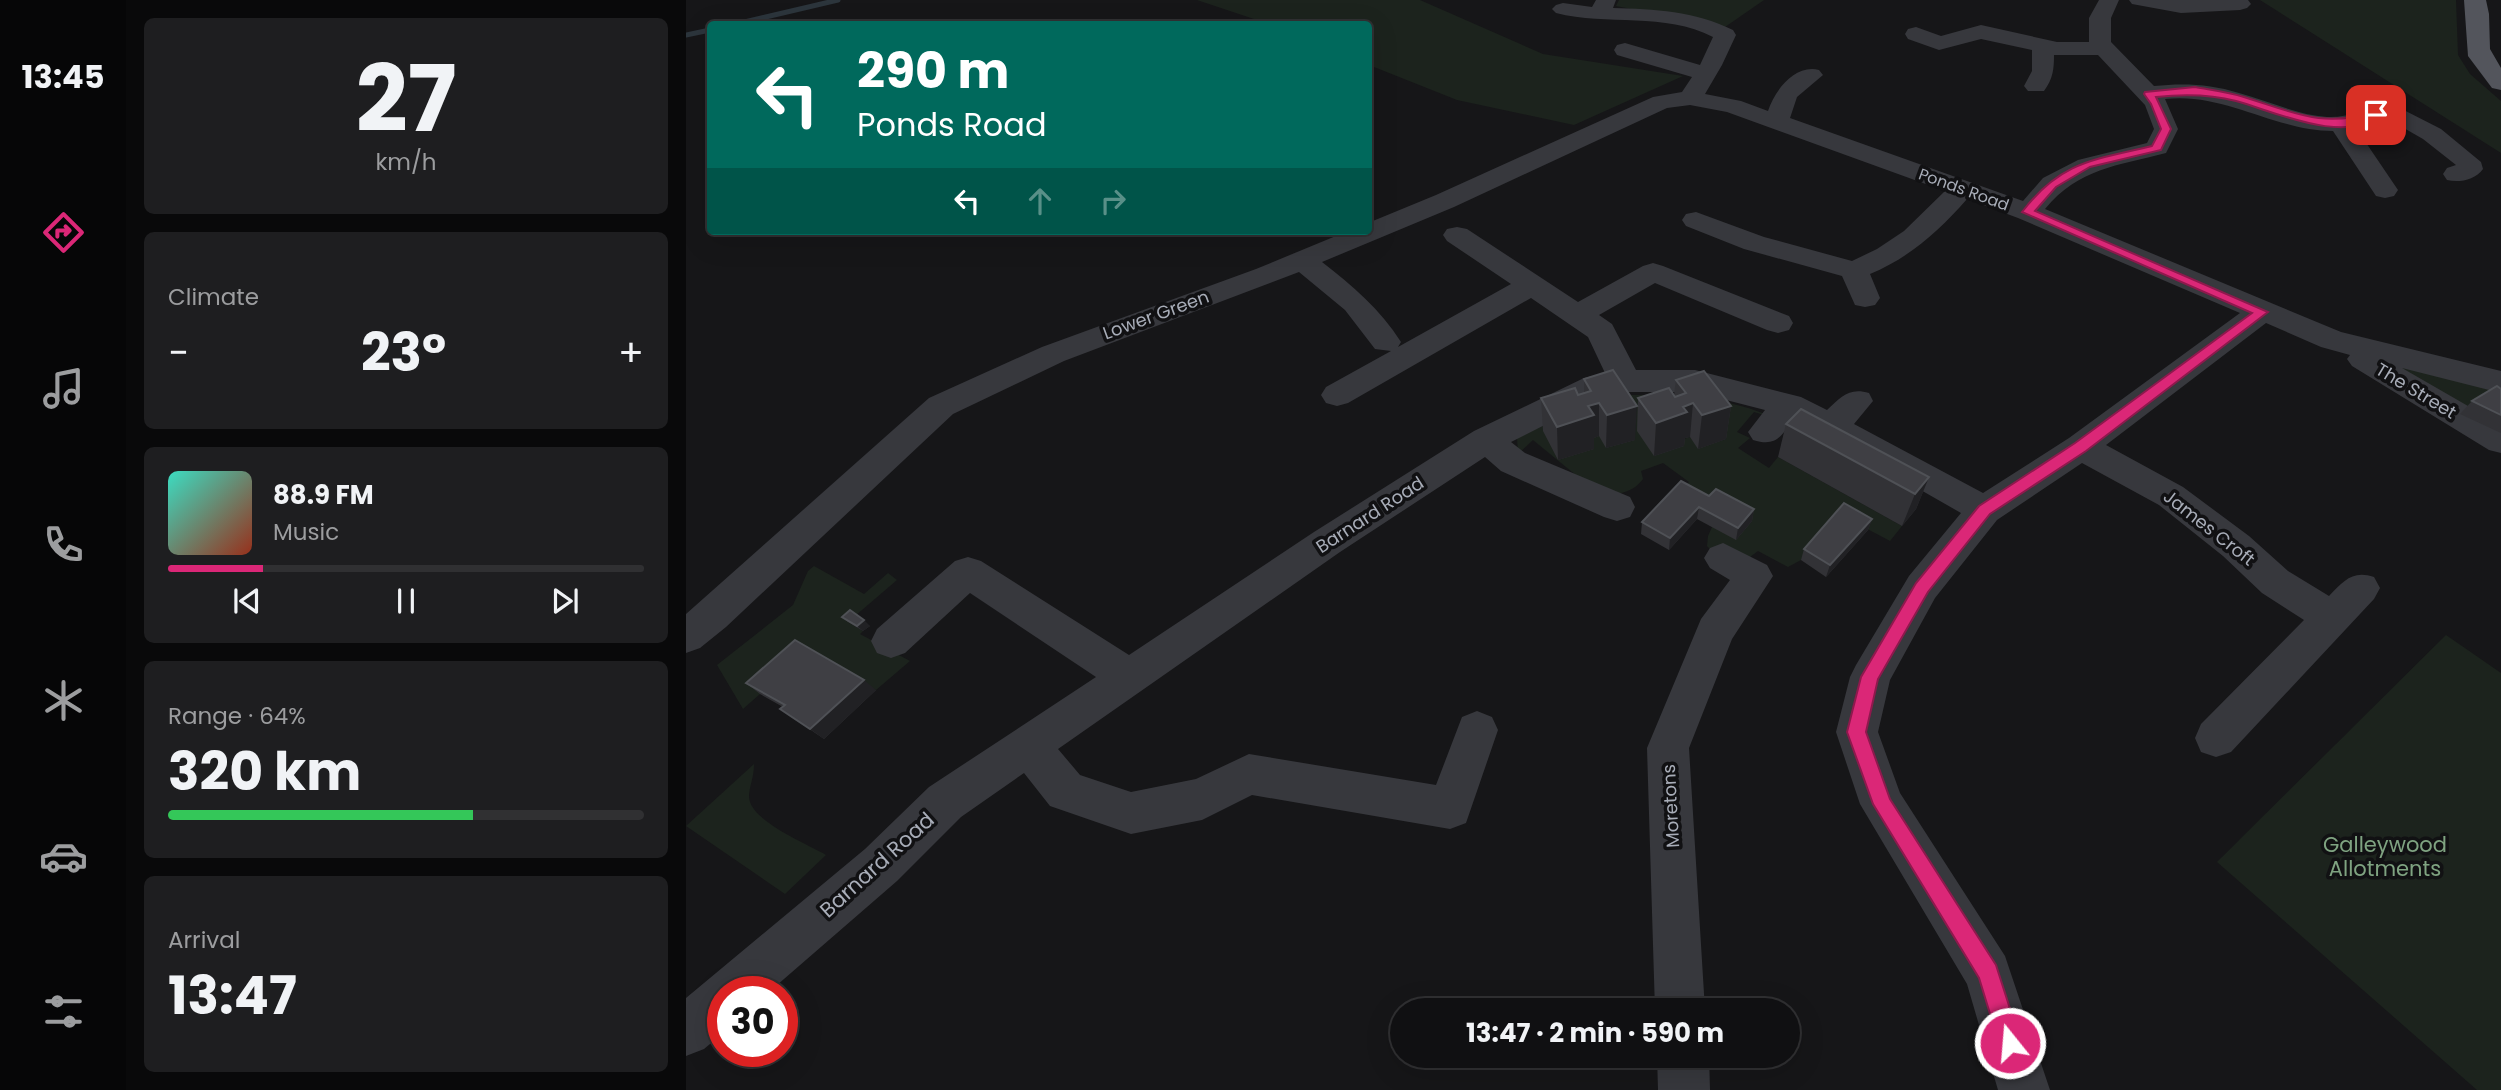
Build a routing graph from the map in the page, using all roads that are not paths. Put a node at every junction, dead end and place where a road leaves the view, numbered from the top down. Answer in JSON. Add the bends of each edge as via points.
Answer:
{"nodes":[{"id":1,"x":2109,"y":0,"type":"edge"},
{"id":2,"x":2139,"y":0,"type":"edge"},
{"id":3,"x":2475,"y":0,"type":"edge"},
{"id":4,"x":2240,"y":4,"type":"dead end"},
{"id":5,"x":1602,"y":7,"type":"edge"},
{"id":6,"x":1563,"y":9,"type":"dead end"},
{"id":7,"x":1916,"y":34,"type":"dead end"},
{"id":8,"x":2043,"y":46,"type":"junction"},
{"id":9,"x":2105,"y":48,"type":"junction"},
{"id":10,"x":1625,"y":50,"type":"dead end"},
{"id":11,"x":1811,"y":75,"type":"dead end"},
{"id":12,"x":2501,"y":83,"type":"edge"},
{"id":13,"x":1698,"y":86,"type":"junction"},
{"id":14,"x":2036,"y":86,"type":"dead end"},
{"id":15,"x":2149,"y":94,"type":"junction"},
{"id":16,"x":1777,"y":121,"type":"junction"},
{"id":17,"x":2340,"y":122,"type":"junction"},
{"id":18,"x":2456,"y":174,"type":"dead end"},
{"id":19,"x":1964,"y":188,"type":"junction"},
{"id":20,"x":2385,"y":190,"type":"dead end"},
{"id":21,"x":2028,"y":212,"type":"junction"},
{"id":22,"x":1690,"y":216,"type":"dead end"},
{"id":23,"x":1372,"y":231,"type":"edge"},
{"id":24,"x":1363,"y":235,"type":"edge"},
{"id":25,"x":1457,"y":235,"type":"dead end"},
{"id":26,"x":1302,"y":260,"type":"junction"},
{"id":27,"x":1854,"y":270,"type":"junction"},
{"id":28,"x":1532,"y":285,"type":"junction"},
{"id":29,"x":1866,"y":298,"type":"dead end"},
{"id":30,"x":2261,"y":312,"type":"junction"},
{"id":31,"x":1577,"y":315,"type":"junction"},
{"id":32,"x":1778,"y":323,"type":"dead end"},
{"id":33,"x":2332,"y":340,"type":"junction"},
{"id":34,"x":1386,"y":342,"type":"dead end"},
{"id":35,"x":1625,"y":381,"type":"junction"},
{"id":36,"x":2501,"y":382,"type":"edge"},
{"id":37,"x":1337,"y":395,"type":"dead end"},
{"id":38,"x":1857,"y":401,"type":"dead end"},
{"id":39,"x":1789,"y":405,"type":"junction"},
{"id":40,"x":1831,"y":426,"type":"junction"},
{"id":41,"x":1765,"y":432,"type":"dead end"},
{"id":42,"x":1486,"y":440,"type":"junction"},
{"id":43,"x":2501,"y":441,"type":"edge"},
{"id":44,"x":2081,"y":447,"type":"junction"},
{"id":45,"x":1618,"y":507,"type":"dead end"},
{"id":46,"x":1984,"y":510,"type":"junction"},
{"id":47,"x":1723,"y":558,"type":"dead end"},
{"id":48,"x":2361,"y":588,"type":"dead end"},
{"id":49,"x":2332,"y":618,"type":"junction"},
{"id":50,"x":686,"y":636,"type":"edge"},
{"id":51,"x":891,"y":641,"type":"dead end"},
{"id":52,"x":1130,"y":677,"type":"junction"},
{"id":53,"x":1476,"y":730,"type":"dead end"},
{"id":54,"x":2216,"y":738,"type":"dead end"},
{"id":55,"x":1028,"y":746,"type":"junction"},
{"id":56,"x":751,"y":976,"type":"edge"},
{"id":57,"x":1679,"y":998,"type":"edge"},
{"id":58,"x":707,"y":1013,"type":"edge"},
{"id":59,"x":686,"y":1031,"type":"edge"},
{"id":60,"x":2024,"y":1090,"type":"edge"}],
"edges":[{"from":1,"to":9,"type":"street","via":[[2100,18],[2100,44]]},
{"from":2,"to":4,"type":"street","via":[[2182,6]]},
{"from":3,"to":12,"type":"main road","via":[[2480,56]]},
{"from":5,"to":6,"type":"street"},
{"from":5,"to":13,"type":"street","via":[[1713,27],[1726,35]]},
{"from":7,"to":8,"type":"street","via":[[1939,43],[1982,32]]},
{"from":8,"to":9,"type":"street"},
{"from":8,"to":14,"type":"street","via":[[2043,71]]},
{"from":9,"to":15,"type":"street"},
{"from":10,"to":13,"type":"street","name":"Ponds Road"},
{"from":11,"to":16,"type":"street","via":[[1786,94]]},
{"from":13,"to":16,"type":"street","name":"Ponds Road","via":[[1733,106]]},
{"from":13,"to":23,"type":"street","name":"Lower Green"},
{"from":15,"to":17,"type":"street","via":[[2195,90],[2291,117]]},
{"from":15,"to":21,"type":"street","via":[[2166,129],[2157,148],[2087,165],[2052,184]]},
{"from":16,"to":19,"type":"street","name":"Ponds Road"},
{"from":17,"to":18,"type":"street","via":[[2390,110],[2432,134],[2471,166]]},
{"from":17,"to":20,"type":"street"},
{"from":19,"to":21,"type":"street","name":"Ponds Road"},
{"from":19,"to":27,"type":"street","via":[[1925,230],[1880,261]]},
{"from":21,"to":30,"type":"street","name":"Ponds Road"},
{"from":22,"to":27,"type":"street","via":[[1789,255]]},
{"from":24,"to":26,"type":"street","name":"Lower Green"},
{"from":25,"to":28,"type":"street"},
{"from":26,"to":34,"type":"street","via":[[1356,303]]},
{"from":26,"to":50,"type":"street","name":"Lower Green","via":[[1053,354],[941,406]]},
{"from":27,"to":29,"type":"street"},
{"from":28,"to":31,"type":"street"},
{"from":28,"to":37,"type":"street"},
{"from":30,"to":33,"type":"street","name":"Ponds Road"},
{"from":30,"to":44,"type":"street"},
{"from":31,"to":32,"type":"street","via":[[1653,272]]},
{"from":31,"to":35,"type":"street","via":[[1601,331]]},
{"from":33,"to":36,"type":"street","name":"Ponds Road"},
{"from":33,"to":43,"type":"street","name":"The Street"},
{"from":35,"to":39,"type":"street","name":"Barnard Road","via":[[1695,381]]},
{"from":35,"to":42,"type":"street","name":"Barnard Road","via":[[1595,386]]},
{"from":38,"to":40,"type":"street"},
{"from":39,"to":40,"type":"street","name":"Barnard Road"},
{"from":39,"to":41,"type":"street"},
{"from":40,"to":46,"type":"street","name":"Barnard Road"},
{"from":42,"to":45,"type":"street","via":[[1513,462]]},
{"from":42,"to":52,"type":"street","name":"Barnard Road"},
{"from":44,"to":46,"type":"street"},
{"from":44,"to":49,"type":"street","name":"James Croft","via":[[2171,496],[2275,582]]},
{"from":46,"to":60,"type":"street","via":[[1922,587],[1870,677],[1857,732],[1882,804],[1988,973]]},
{"from":47,"to":57,"type":"street","name":"Moretons","via":[[1754,576],[1715,631],[1668,748]]},
{"from":48,"to":49,"type":"street"},
{"from":49,"to":54,"type":"street"},
{"from":51,"to":52,"type":"street","via":[[968,572]]},
{"from":52,"to":55,"type":"street","name":"Barnard Road"},
{"from":53,"to":55,"type":"street","via":[[1450,808],[1249,774],[1202,799],[1131,813],[1066,791]]},
{"from":55,"to":56,"type":"street","name":"Barnard Road","via":[[945,802],[881,865]]},
{"from":58,"to":59,"type":"street"}]}
